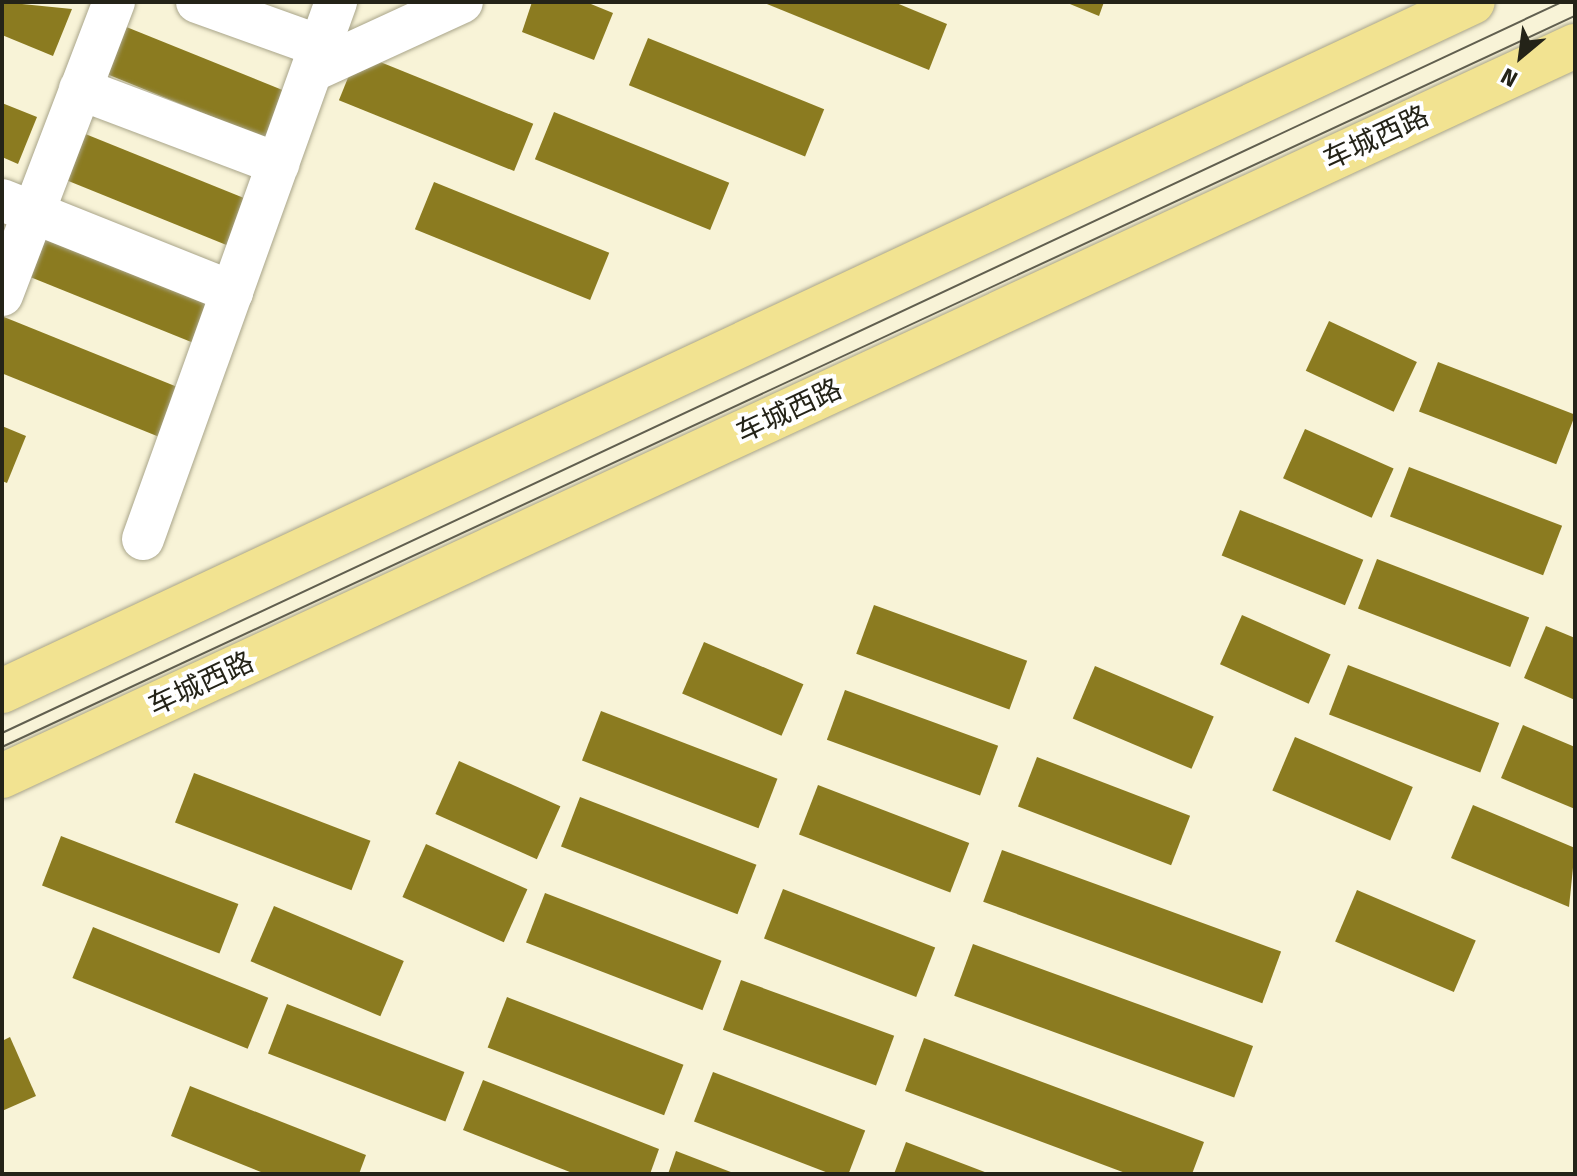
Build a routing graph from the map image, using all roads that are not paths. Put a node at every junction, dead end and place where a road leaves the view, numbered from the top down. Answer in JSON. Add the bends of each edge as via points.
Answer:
{"nodes":[{"id":1,"x":114,"y":2,"type":"edge"},
{"id":2,"x":197,"y":2,"type":"edge"},
{"id":3,"x":336,"y":2,"type":"edge"},
{"id":4,"x":462,"y":2,"type":"edge"},
{"id":5,"x":1473,"y":2,"type":"edge"},
{"id":6,"x":1575,"y":46,"type":"edge"},
{"id":7,"x":316,"y":59,"type":"junction"},
{"id":8,"x":80,"y":89,"type":"junction"},
{"id":9,"x":278,"y":164,"type":"junction"},
{"id":10,"x":18,"y":207,"type":"edge"},
{"id":11,"x":232,"y":292,"type":"junction"},
{"id":12,"x":2,"y":295,"type":"edge"},
{"id":13,"x":143,"y":539,"type":"dead end"},
{"id":14,"x":2,"y":691,"type":"edge"},
{"id":15,"x":2,"y":776,"type":"edge"}],
"edges":[{"from":1,"to":8,"type":"street"},
{"from":2,"to":7,"type":"street"},
{"from":3,"to":7,"type":"street"},
{"from":4,"to":7,"type":"street"},
{"from":5,"to":14,"type":"main road"},
{"from":6,"to":15,"type":"main road","name":"车城西路"},
{"from":7,"to":9,"type":"street"},
{"from":8,"to":9,"type":"street"},
{"from":8,"to":10,"type":"street"},
{"from":9,"to":11,"type":"street"},
{"from":10,"to":11,"type":"street"},
{"from":10,"to":12,"type":"street"},
{"from":11,"to":13,"type":"street"}]}
